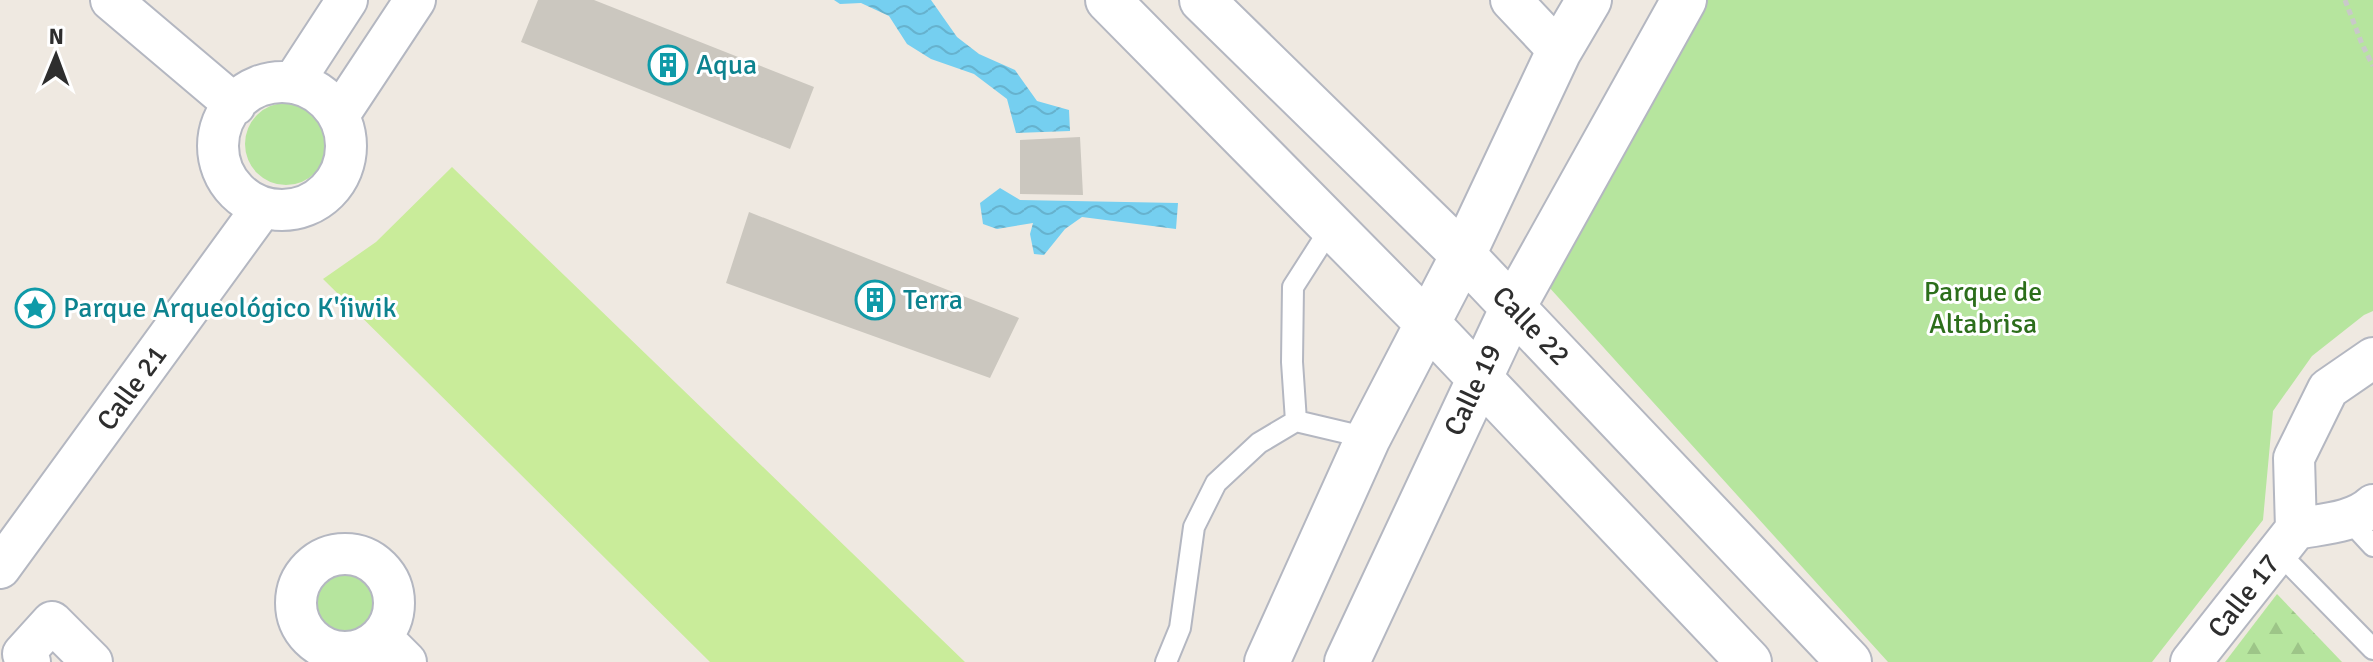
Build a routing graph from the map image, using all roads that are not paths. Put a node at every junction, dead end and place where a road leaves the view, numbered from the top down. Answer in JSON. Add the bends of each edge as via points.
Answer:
{"nodes":[{"id":1,"x":111,"y":0,"type":"edge"},
{"id":2,"x":347,"y":0,"type":"edge"},
{"id":3,"x":415,"y":0,"type":"edge"},
{"id":4,"x":1108,"y":0,"type":"edge"},
{"id":5,"x":1202,"y":0,"type":"edge"},
{"id":6,"x":1511,"y":0,"type":"edge"},
{"id":7,"x":1589,"y":0,"type":"edge"},
{"id":8,"x":1684,"y":0,"type":"edge"},
{"id":9,"x":1559,"y":51,"type":"junction"},
{"id":10,"x":293,"y":83,"type":"junction"},
{"id":11,"x":235,"y":105,"type":"junction"},
{"id":12,"x":339,"y":115,"type":"junction"},
{"id":13,"x":262,"y":208,"type":"junction"},
{"id":14,"x":1332,"y":226,"type":"junction"},
{"id":15,"x":1463,"y":255,"type":"junction"},
{"id":16,"x":1513,"y":307,"type":"junction"},
{"id":17,"x":1428,"y":324,"type":"junction"},
{"id":18,"x":2373,"y":358,"type":"edge"},
{"id":19,"x":1479,"y":377,"type":"junction"},
{"id":20,"x":1296,"y":421,"type":"junction"},
{"id":21,"x":1368,"y":438,"type":"junction"},
{"id":22,"x":2365,"y":523,"type":"edge"},
{"id":23,"x":2287,"y":541,"type":"junction"},
{"id":24,"x":0,"y":568,"type":"edge"},
{"id":25,"x":2373,"y":649,"type":"edge"},
{"id":26,"x":30,"y":662,"type":"edge"},
{"id":27,"x":92,"y":662,"type":"edge"},
{"id":28,"x":1166,"y":662,"type":"edge"},
{"id":29,"x":1267,"y":662,"type":"edge"},
{"id":30,"x":1347,"y":662,"type":"edge"},
{"id":31,"x":1749,"y":662,"type":"edge"},
{"id":32,"x":1849,"y":662,"type":"edge"},
{"id":33,"x":2191,"y":662,"type":"edge"}],
"edges":[{"from":1,"to":11,"type":"street"},
{"from":2,"to":10,"type":"street"},
{"from":3,"to":12,"type":"street"},
{"from":4,"to":14,"type":"street"},
{"from":5,"to":15,"type":"street","name":"Calle 22"},
{"from":6,"to":9,"type":"street"},
{"from":7,"to":9,"type":"street"},
{"from":8,"to":16,"type":"street","name":"Calle 19"},
{"from":9,"to":15,"type":"street"},
{"from":10,"to":11,"type":"street","via":[[270,83],[249,91]]},
{"from":10,"to":12,"type":"street","via":[[325,97]]},
{"from":11,"to":13,"type":"street","via":[[218,134],[218,157],[242,197]]},
{"from":12,"to":13,"type":"street","via":[[347,136],[338,179],[306,206]]},
{"from":13,"to":24,"type":"street","name":"Calle 21"},
{"from":14,"to":17,"type":"street"},
{"from":14,"to":20,"type":"lane","via":[[1293,287]]},
{"from":15,"to":16,"type":"street","name":"Calle 22"},
{"from":15,"to":17,"type":"street"},
{"from":16,"to":19,"type":"street","name":"Calle 19"},
{"from":16,"to":32,"type":"street","name":"Calle 22"},
{"from":17,"to":19,"type":"street"},
{"from":17,"to":21,"type":"street"},
{"from":18,"to":23,"type":"street","name":"Calle 17","via":[[2328,389],[2294,458]]},
{"from":19,"to":30,"type":"street","name":"Calle 19"},
{"from":19,"to":31,"type":"street"},
{"from":20,"to":21,"type":"lane"},
{"from":20,"to":28,"type":"lane","via":[[1259,443],[1216,483],[1194,527],[1180,628]]},
{"from":21,"to":29,"type":"street"},
{"from":22,"to":23,"type":"street","name":"Calle 17"},
{"from":23,"to":25,"type":"lane"},
{"from":23,"to":33,"type":"street","name":"Calle 17"},
{"from":26,"to":27,"type":"street","via":[[23,654],[52,622]]}]}
